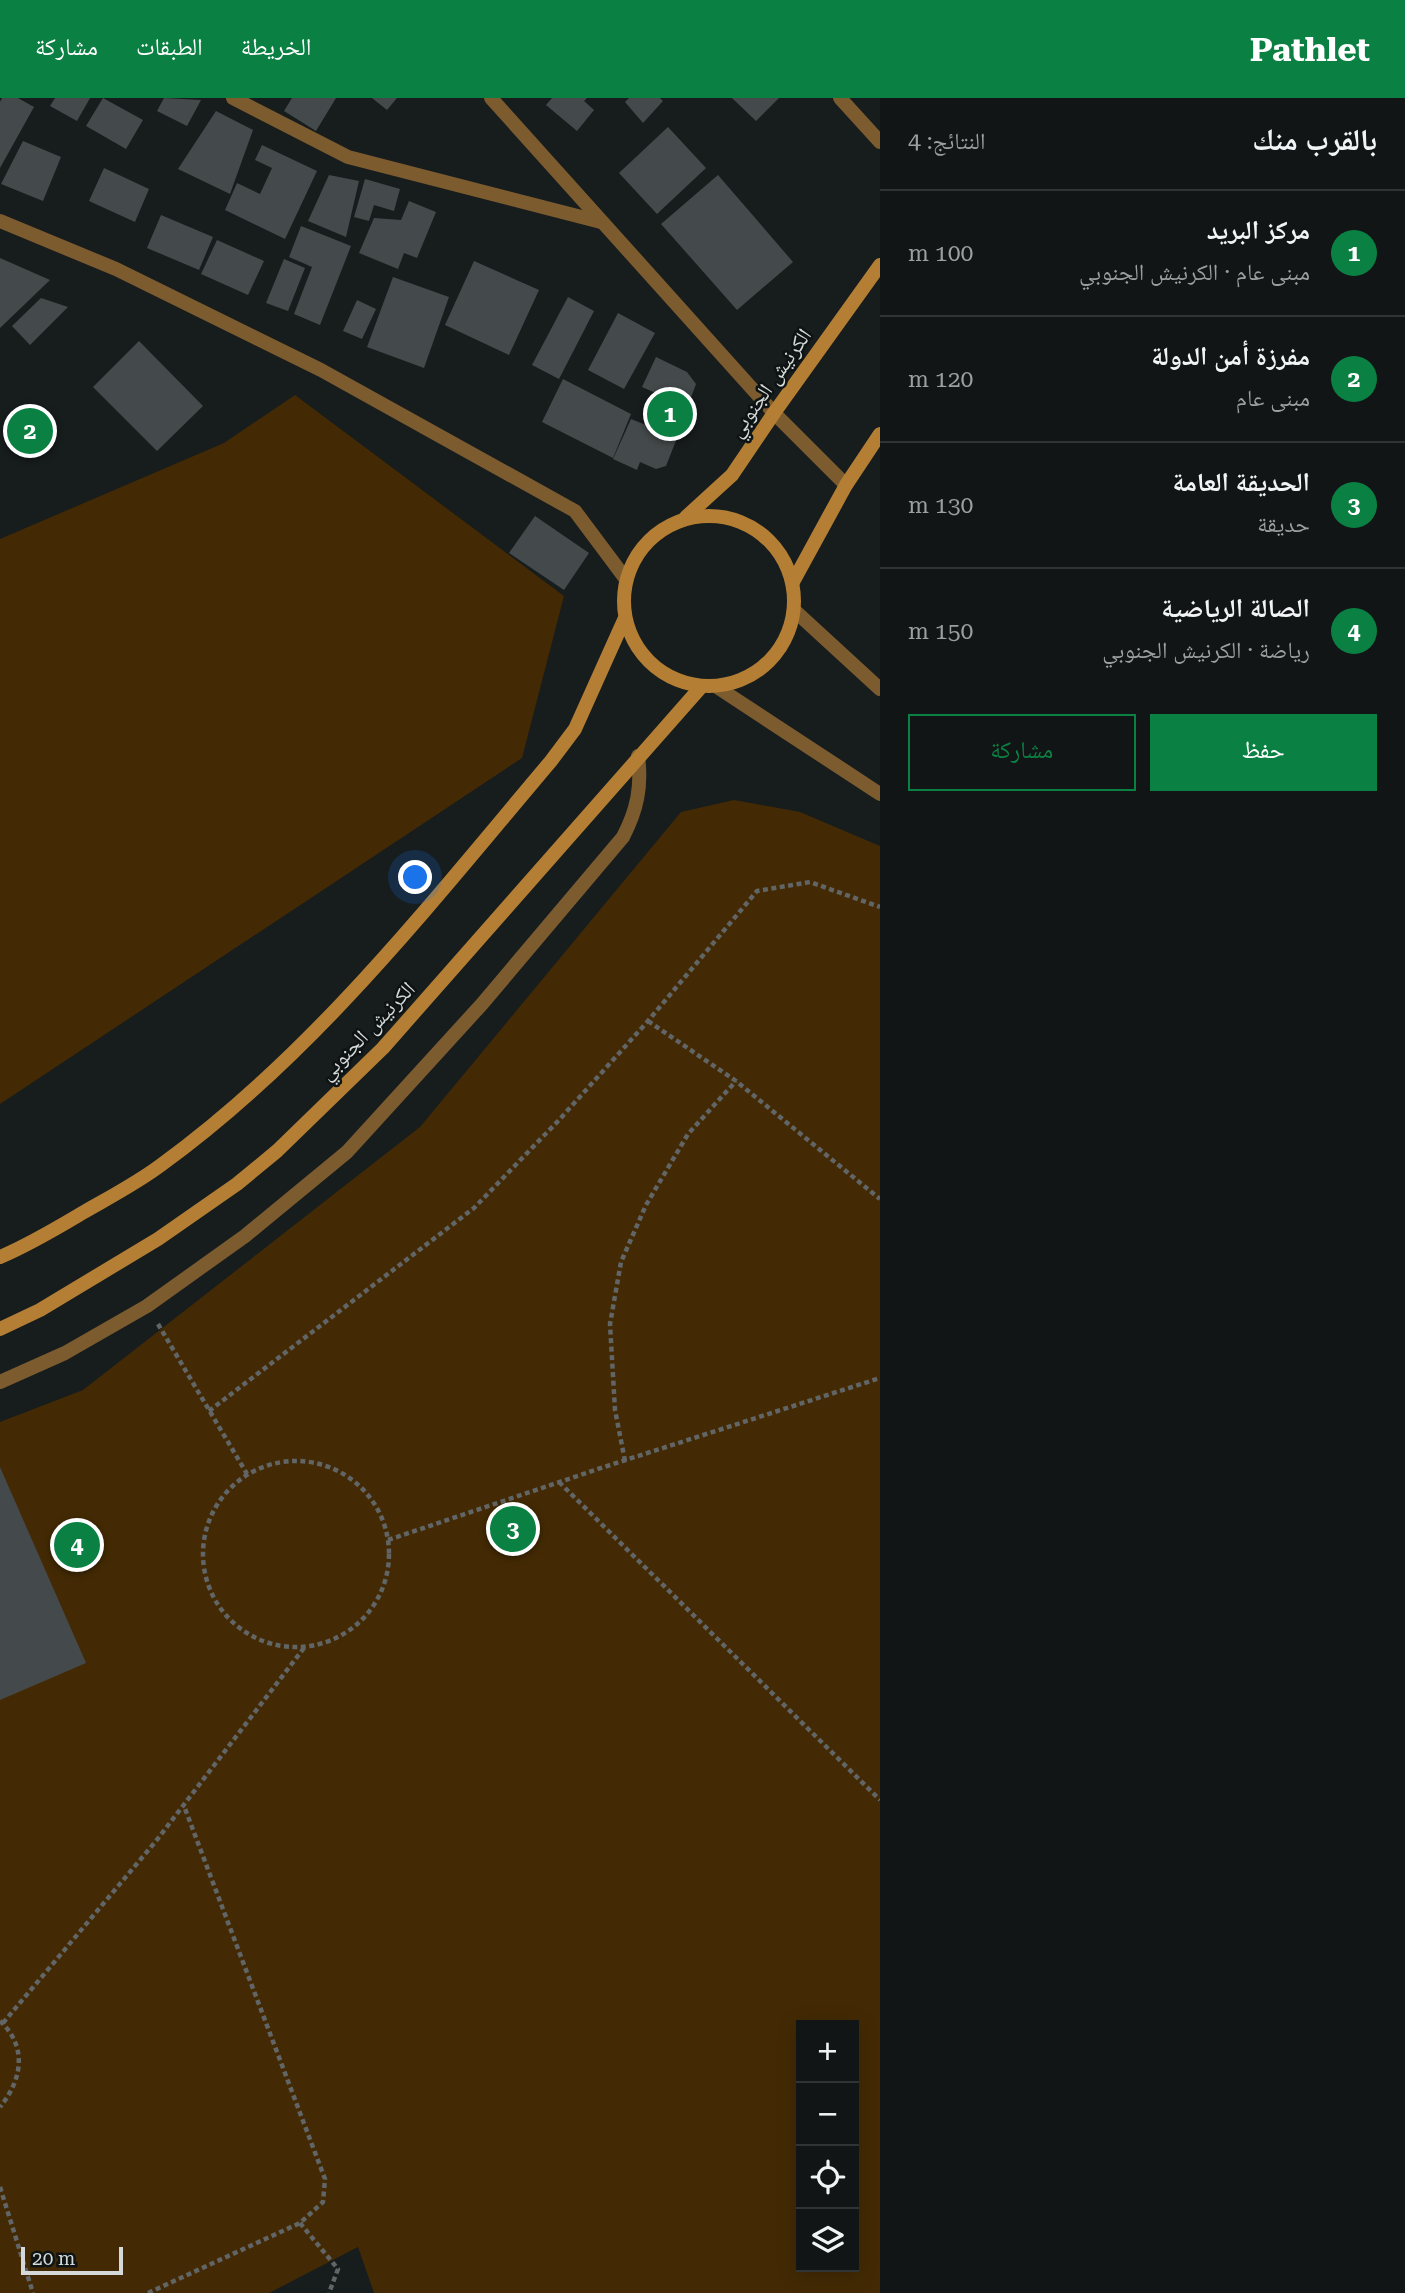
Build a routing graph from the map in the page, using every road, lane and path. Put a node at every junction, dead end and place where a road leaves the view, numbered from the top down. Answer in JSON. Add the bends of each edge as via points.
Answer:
{"nodes":[{"id":1,"x":233,"y":98,"type":"edge"},
{"id":2,"x":491,"y":98,"type":"edge"},
{"id":3,"x":840,"y":98,"type":"edge"},
{"id":4,"x":880,"y":142,"type":"edge"},
{"id":5,"x":0,"y":221,"type":"edge"},
{"id":6,"x":603,"y":222,"type":"junction"},
{"id":7,"x":880,"y":265,"type":"edge"},
{"id":8,"x":774,"y":413,"type":"junction"},
{"id":9,"x":880,"y":434,"type":"edge"},
{"id":10,"x":846,"y":485,"type":"junction"},
{"id":11,"x":686,"y":517,"type":"junction"},
{"id":12,"x":625,"y":578,"type":"junction"},
{"id":13,"x":793,"y":582,"type":"junction"},
{"id":14,"x":795,"y":611,"type":"junction"},
{"id":15,"x":624,"y":620,"type":"junction"},
{"id":16,"x":701,"y":687,"type":"junction"},
{"id":17,"x":717,"y":687,"type":"junction"},
{"id":18,"x":880,"y":689,"type":"edge"},
{"id":19,"x":638,"y":756,"type":"junction"},
{"id":20,"x":880,"y":794,"type":"edge"},
{"id":21,"x":880,"y":907,"type":"edge"},
{"id":22,"x":648,"y":1021,"type":"junction"},
{"id":23,"x":736,"y":1082,"type":"junction"},
{"id":24,"x":880,"y":1199,"type":"edge"},
{"id":25,"x":0,"y":1257,"type":"edge"},
{"id":26,"x":147,"y":1306,"type":"junction"},
{"id":27,"x":0,"y":1329,"type":"edge"},
{"id":28,"x":880,"y":1378,"type":"edge"},
{"id":29,"x":0,"y":1382,"type":"edge"},
{"id":30,"x":209,"y":1411,"type":"junction"},
{"id":31,"x":625,"y":1461,"type":"junction"},
{"id":32,"x":247,"y":1474,"type":"junction"},
{"id":33,"x":559,"y":1482,"type":"junction"},
{"id":34,"x":388,"y":1540,"type":"junction"},
{"id":35,"x":304,"y":1648,"type":"junction"},
{"id":36,"x":880,"y":1800,"type":"edge"},
{"id":37,"x":184,"y":1806,"type":"junction"},
{"id":38,"x":1,"y":2022,"type":"edge"},
{"id":39,"x":0,"y":2106,"type":"edge"},
{"id":40,"x":0,"y":2187,"type":"edge"},
{"id":41,"x":300,"y":2223,"type":"junction"},
{"id":42,"x":33,"y":2293,"type":"edge"},
{"id":43,"x":148,"y":2293,"type":"edge"},
{"id":44,"x":329,"y":2293,"type":"edge"}],
"edges":[{"from":1,"to":6,"type":"street","via":[[348,157]]},
{"from":2,"to":6,"type":"street"},
{"from":3,"to":4,"type":"street"},
{"from":5,"to":12,"type":"street","via":[[116,269],[321,370],[575,511]]},
{"from":6,"to":8,"type":"street"},
{"from":7,"to":8,"type":"main road","name":"الكرنيش الجنوبي"},
{"from":8,"to":10,"type":"street"},
{"from":8,"to":11,"type":"main road","name":"الكرنيش الجنوبي","via":[[732,475]]},
{"from":9,"to":10,"type":"main road"},
{"from":10,"to":13,"type":"main road"},
{"from":11,"to":12,"type":"main road","via":[[647,539]]},
{"from":11,"to":13,"type":"main road","via":[[720,515],[754,526],[779,551]]},
{"from":12,"to":15,"type":"main road"},
{"from":13,"to":14,"type":"main road"},
{"from":14,"to":17,"type":"main road","via":[[782,648],[754,675]]},
{"from":14,"to":18,"type":"street"},
{"from":15,"to":16,"type":"main road","via":[[639,653],[667,676]]},
{"from":15,"to":25,"type":"main road","name":"الكرنيش الجنوبي","via":[[575,729],[365,981],[216,1124],[159,1167]]},
{"from":16,"to":17,"type":"main road"},
{"from":16,"to":19,"type":"main road","name":"الكرنيش الجنوبي"},
{"from":17,"to":20,"type":"street"},
{"from":19,"to":26,"type":"street","via":[[639,797],[623,837],[454,1035],[347,1152],[245,1236]]},
{"from":19,"to":27,"type":"main road","name":"الكرنيش الجنوبي","via":[[383,1048],[277,1151],[237,1185],[158,1239]]},
{"from":21,"to":22,"type":"path","via":[[810,882],[757,891]]},
{"from":22,"to":23,"type":"path"},
{"from":22,"to":30,"type":"path","via":[[474,1208]]},
{"from":23,"to":24,"type":"path"},
{"from":23,"to":31,"type":"path","via":[[688,1134],[646,1205],[621,1262],[610,1324],[615,1410]]},
{"from":26,"to":29,"type":"street","via":[[65,1353]]},
{"from":26,"to":30,"type":"path"},
{"from":28,"to":31,"type":"path"},
{"from":30,"to":32,"type":"path"},
{"from":31,"to":33,"type":"path"},
{"from":32,"to":34,"type":"path","via":[[275,1463],[306,1461],[335,1469],[360,1487],[379,1511]]},
{"from":32,"to":35,"type":"path","via":[[223,1494],[208,1522],[202,1552],[207,1583],[221,1611],[244,1632],[273,1645]]},
{"from":33,"to":34,"type":"path"},
{"from":33,"to":36,"type":"path"},
{"from":34,"to":35,"type":"path","via":[[388,1570],[378,1599],[360,1623],[334,1640]]},
{"from":35,"to":37,"type":"path"},
{"from":37,"to":38,"type":"path"},
{"from":37,"to":41,"type":"path","via":[[325,2179],[323,2202]]},
{"from":38,"to":39,"type":"path","via":[[14,2039],[19,2058],[18,2076]]},
{"from":40,"to":42,"type":"path"},
{"from":41,"to":43,"type":"path"},
{"from":41,"to":44,"type":"path","via":[[338,2269]]}]}
